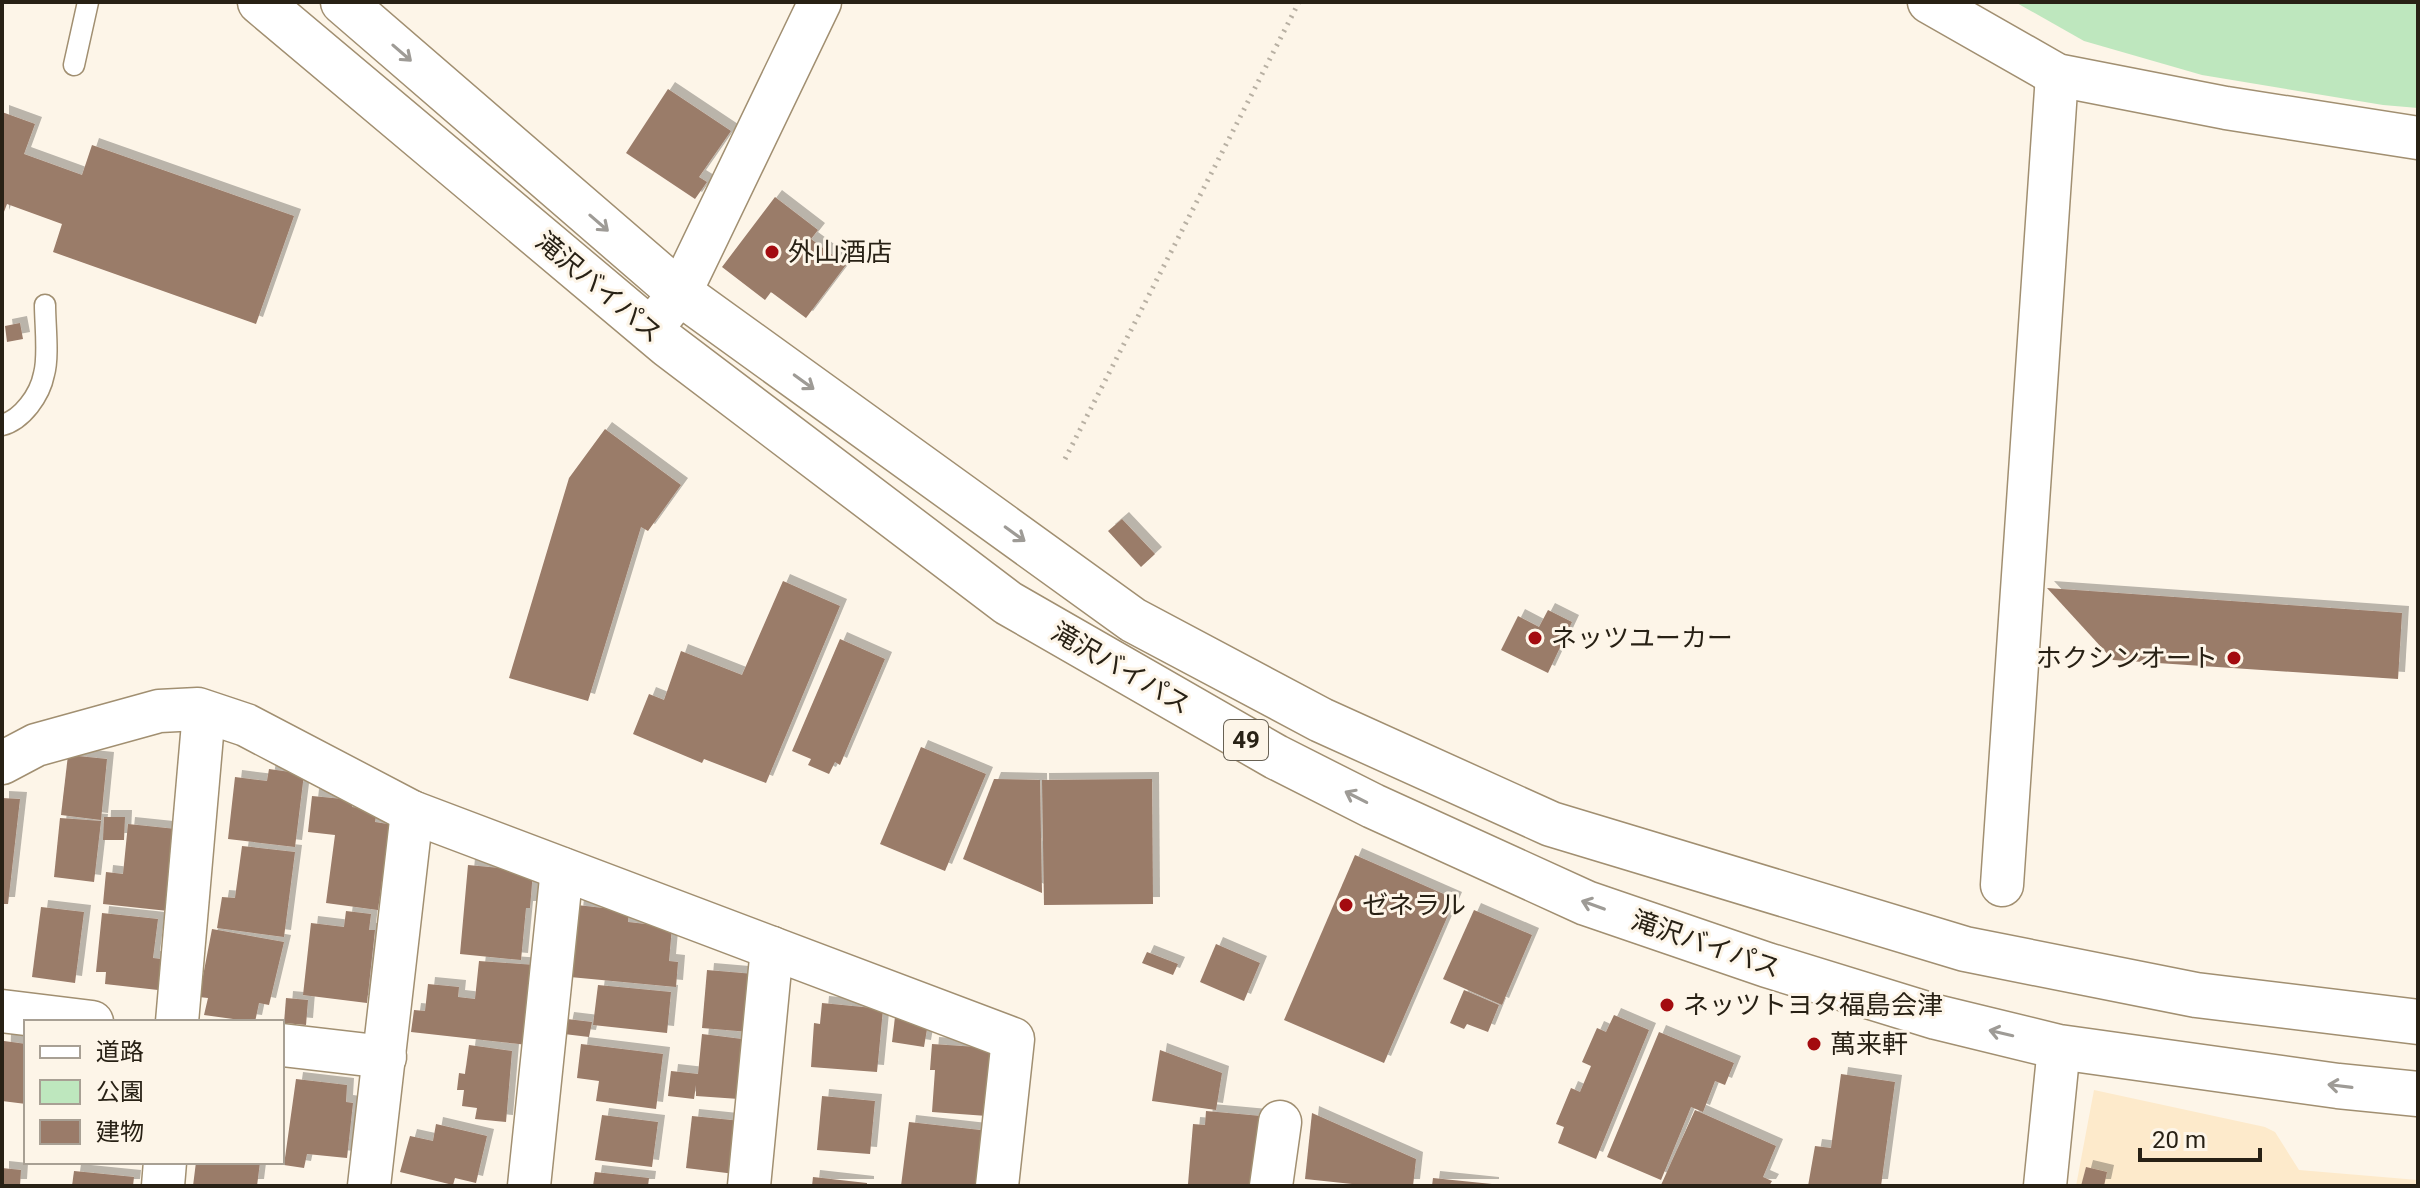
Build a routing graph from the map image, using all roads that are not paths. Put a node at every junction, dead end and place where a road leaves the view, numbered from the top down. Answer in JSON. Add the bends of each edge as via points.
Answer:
{"nodes":[{"id":1,"x":88,"y":2,"type":"edge"},
{"id":2,"x":260,"y":2,"type":"edge"},
{"id":3,"x":343,"y":2,"type":"edge"},
{"id":4,"x":820,"y":2,"type":"edge"},
{"id":5,"x":1929,"y":2,"type":"edge"},
{"id":6,"x":74,"y":65,"type":"dead end"},
{"id":7,"x":2057,"y":75,"type":"junction"},
{"id":8,"x":2418,"y":138,"type":"edge"},
{"id":9,"x":680,"y":293,"type":"junction"},
{"id":10,"x":45,"y":305,"type":"dead end"},
{"id":11,"x":650,"y":330,"type":"junction"},
{"id":12,"x":2,"y":425,"type":"edge"},
{"id":13,"x":204,"y":712,"type":"junction"},
{"id":14,"x":2,"y":763,"type":"edge"},
{"id":15,"x":412,"y":812,"type":"junction"},
{"id":16,"x":562,"y":869,"type":"junction"},
{"id":17,"x":2002,"y":885,"type":"dead end"},
{"id":18,"x":772,"y":948,"type":"junction"},
{"id":19,"x":2,"y":1011,"type":"edge"},
{"id":20,"x":76,"y":1020,"type":"edge"},
{"id":21,"x":177,"y":1020,"type":"edge"},
{"id":22,"x":2418,"y":1022,"type":"edge"},
{"id":23,"x":284,"y":1045,"type":"edge"},
{"id":24,"x":2059,"y":1047,"type":"junction"},
{"id":25,"x":385,"y":1057,"type":"junction"},
{"id":26,"x":2418,"y":1094,"type":"edge"},
{"id":27,"x":1280,"y":1122,"type":"dead end"},
{"id":28,"x":165,"y":1164,"type":"edge"},
{"id":29,"x":163,"y":1186,"type":"edge"},
{"id":30,"x":369,"y":1186,"type":"edge"},
{"id":31,"x":529,"y":1186,"type":"edge"},
{"id":32,"x":749,"y":1186,"type":"edge"},
{"id":33,"x":997,"y":1186,"type":"edge"},
{"id":34,"x":1271,"y":1186,"type":"edge"},
{"id":35,"x":2045,"y":1186,"type":"edge"}],
"edges":[{"from":1,"to":6,"type":"lane"},
{"from":2,"to":11,"type":"highway","name":"滝沢バイパス","number":"49"},
{"from":3,"to":9,"type":"highway","name":"滝沢バイパス","number":"49","one_way":true},
{"from":4,"to":9,"type":"street"},
{"from":5,"to":7,"type":"street"},
{"from":7,"to":8,"type":"street"},
{"from":7,"to":17,"type":"street"},
{"from":9,"to":11,"type":"street"},
{"from":9,"to":22,"type":"highway","name":"滝沢バイパス","number":"49","one_way":true,"via":[[1133,620],[1321,720],[1551,824],[1965,949],[2196,995]]},
{"from":10,"to":12,"type":"lane","via":[[44,374],[28,407],[13,423]]},
{"from":24,"to":11,"type":"highway","name":"滝沢バイパス","number":"49","one_way":true,"via":[[1936,1017],[1586,903],[1276,757],[1008,603]]},
{"from":13,"to":14,"type":"street","via":[[159,711],[36,745]]},
{"from":13,"to":15,"type":"street","via":[[246,725]]},
{"from":13,"to":21,"type":"street"},
{"from":15,"to":16,"type":"street"},
{"from":15,"to":25,"type":"street"},
{"from":16,"to":18,"type":"street"},
{"from":16,"to":31,"type":"street"},
{"from":18,"to":32,"type":"street"},
{"from":18,"to":33,"type":"street","via":[[1013,1039]]},
{"from":19,"to":20,"type":"street"},
{"from":23,"to":25,"type":"street"},
{"from":26,"to":24,"type":"highway","name":"滝沢バイパス","number":"49","one_way":true},
{"from":24,"to":35,"type":"street"},
{"from":25,"to":30,"type":"street"},
{"from":27,"to":34,"type":"street"},
{"from":28,"to":29,"type":"street"}]}
